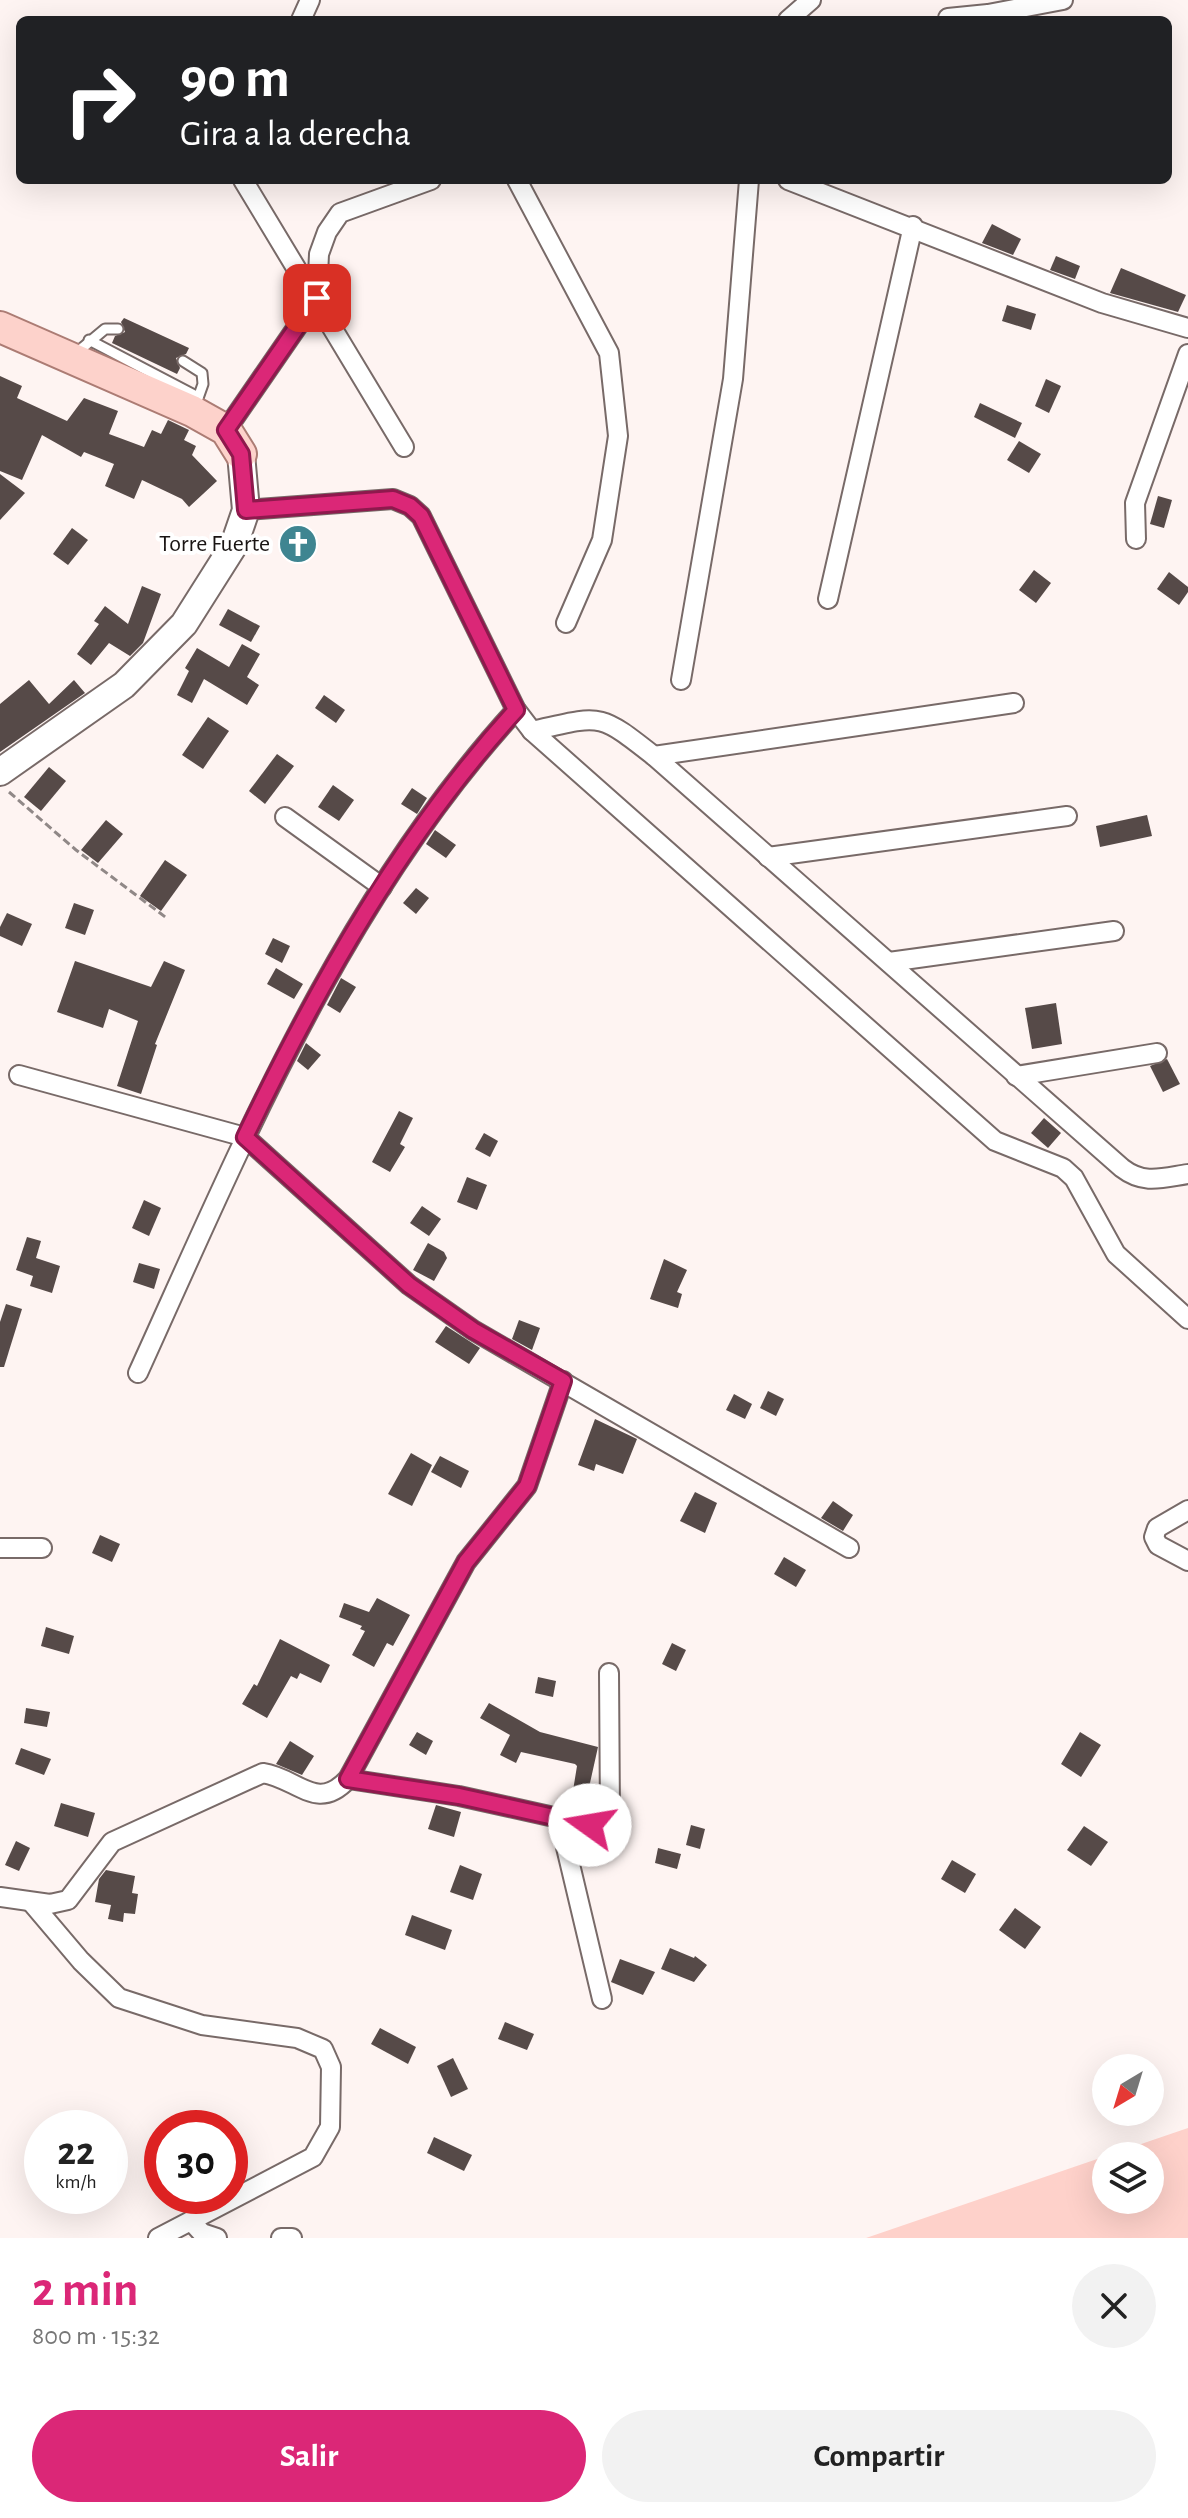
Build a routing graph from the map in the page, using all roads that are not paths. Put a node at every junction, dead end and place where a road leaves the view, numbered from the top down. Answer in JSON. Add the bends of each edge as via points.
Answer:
{"nodes":[{"id":1,"x":292,"y":0,"type":"edge"},
{"id":2,"x":811,"y":0,"type":"edge"},
{"id":3,"x":1054,"y":1,"type":"edge"},
{"id":4,"x":305,"y":12,"type":"edge"},
{"id":5,"x":793,"y":16,"type":"edge"},
{"id":6,"x":960,"y":16,"type":"edge"},
{"id":7,"x":246,"y":184,"type":"edge"},
{"id":8,"x":420,"y":184,"type":"edge"},
{"id":9,"x":519,"y":184,"type":"edge"},
{"id":10,"x":749,"y":184,"type":"edge"},
{"id":11,"x":799,"y":184,"type":"edge"},
{"id":12,"x":913,"y":226,"type":"junction"},
{"id":13,"x":317,"y":298,"type":"junction"},
{"id":14,"x":1188,"y":328,"type":"edge"},
{"id":15,"x":118,"y":329,"type":"dead end"},
{"id":16,"x":3,"y":335,"type":"edge"},
{"id":17,"x":80,"y":349,"type":"junction"},
{"id":18,"x":1188,"y":354,"type":"edge"},
{"id":19,"x":183,"y":361,"type":"dead end"},
{"id":20,"x":195,"y":404,"type":"junction"},
{"id":21,"x":234,"y":442,"type":"junction"},
{"id":22,"x":404,"y":447,"type":"dead end"},
{"id":23,"x":246,"y":510,"type":"junction"},
{"id":24,"x":1136,"y":539,"type":"dead end"},
{"id":25,"x":828,"y":599,"type":"dead end"},
{"id":26,"x":566,"y":623,"type":"dead end"},
{"id":27,"x":681,"y":680,"type":"dead end"},
{"id":28,"x":1014,"y":703,"type":"dead end"},
{"id":29,"x":516,"y":710,"type":"junction"},
{"id":30,"x":532,"y":731,"type":"junction"},
{"id":31,"x":654,"y":756,"type":"junction"},
{"id":32,"x":0,"y":772,"type":"edge"},
{"id":33,"x":1067,"y":816,"type":"dead end"},
{"id":34,"x":285,"y":817,"type":"dead end"},
{"id":35,"x":768,"y":857,"type":"junction"},
{"id":36,"x":382,"y":887,"type":"junction"},
{"id":37,"x":1114,"y":931,"type":"dead end"},
{"id":38,"x":889,"y":962,"type":"junction"},
{"id":39,"x":1157,"y":1053,"type":"dead end"},
{"id":40,"x":19,"y":1075,"type":"dead end"},
{"id":41,"x":1016,"y":1076,"type":"junction"},
{"id":42,"x":245,"y":1137,"type":"junction"},
{"id":43,"x":1188,"y":1174,"type":"edge"},
{"id":44,"x":1188,"y":1319,"type":"edge"},
{"id":45,"x":138,"y":1373,"type":"dead end"},
{"id":46,"x":563,"y":1381,"type":"junction"},
{"id":47,"x":1188,"y":1510,"type":"edge"},
{"id":48,"x":0,"y":1548,"type":"edge"},
{"id":49,"x":42,"y":1548,"type":"dead end"},
{"id":50,"x":849,"y":1548,"type":"dead end"},
{"id":51,"x":1188,"y":1561,"type":"edge"},
{"id":52,"x":609,"y":1673,"type":"dead end"},
{"id":53,"x":348,"y":1779,"type":"junction"},
{"id":54,"x":559,"y":1818,"type":"junction"},
{"id":55,"x":0,"y":1897,"type":"edge"},
{"id":56,"x":31,"y":1902,"type":"junction"},
{"id":57,"x":602,"y":1999,"type":"dead end"},
{"id":58,"x":191,"y":2221,"type":"junction"},
{"id":59,"x":158,"y":2238,"type":"edge"},
{"id":60,"x":217,"y":2238,"type":"edge"},
{"id":61,"x":281,"y":2238,"type":"edge"},
{"id":62,"x":292,"y":2238,"type":"edge"}],
"edges":[{"from":1,"to":4,"type":"street"},
{"from":2,"to":5,"type":"street"},
{"from":3,"to":6,"type":"street"},
{"from":7,"to":13,"type":"street"},
{"from":8,"to":13,"type":"street","via":[[340,213],[319,254]]},
{"from":9,"to":26,"type":"street","via":[[609,353],[618,436],[602,540]]},
{"from":10,"to":27,"type":"street","via":[[733,379]]},
{"from":11,"to":12,"type":"street"},
{"from":12,"to":14,"type":"street","via":[[1102,303]]},
{"from":12,"to":25,"type":"street"},
{"from":13,"to":21,"type":"street"},
{"from":13,"to":22,"type":"street"},
{"from":15,"to":17,"type":"lane","via":[[105,329]]},
{"from":16,"to":17,"type":"main road"},
{"from":17,"to":20,"type":"main road"},
{"from":18,"to":24,"type":"street","via":[[1135,503]]},
{"from":19,"to":20,"type":"lane","via":[[202,373]]},
{"from":20,"to":21,"type":"main road"},
{"from":21,"to":23,"type":"main road"},
{"from":23,"to":29,"type":"street","via":[[393,499],[410,506],[421,516]]},
{"from":23,"to":32,"type":"main road","via":[[234,545],[184,624],[124,685]]},
{"from":28,"to":31,"type":"street"},
{"from":29,"to":30,"type":"street"},
{"from":29,"to":36,"type":"street","via":[[438,805]]},
{"from":30,"to":31,"type":"street","via":[[593,718],[614,725]]},
{"from":30,"to":44,"type":"street","via":[[995,1141],[1063,1168],[1074,1178],[1116,1254]]},
{"from":31,"to":35,"type":"street"},
{"from":33,"to":35,"type":"street"},
{"from":34,"to":36,"type":"street"},
{"from":35,"to":38,"type":"street"},
{"from":36,"to":42,"type":"street","via":[[307,1009]]},
{"from":37,"to":38,"type":"street"},
{"from":38,"to":41,"type":"street"},
{"from":39,"to":41,"type":"street"},
{"from":40,"to":42,"type":"street"},
{"from":41,"to":43,"type":"street","via":[[1134,1177],[1146,1181]]},
{"from":42,"to":45,"type":"street"},
{"from":42,"to":46,"type":"street","via":[[409,1285],[473,1330]]},
{"from":46,"to":50,"type":"street"},
{"from":46,"to":53,"type":"street","via":[[527,1486],[466,1562]]},
{"from":47,"to":51,"type":"street","via":[[1157,1528],[1154,1537],[1158,1545]]},
{"from":48,"to":49,"type":"street"},
{"from":52,"to":54,"type":"street","via":[[610,1816],[603,1824],[590,1825]]},
{"from":53,"to":54,"type":"street"},
{"from":53,"to":56,"type":"street","via":[[337,1792],[323,1795],[263,1773],[112,1842],[68,1900]]},
{"from":54,"to":57,"type":"street"},
{"from":55,"to":56,"type":"street"},
{"from":56,"to":58,"type":"street","via":[[119,1998],[202,2025],[297,2038],[323,2049],[331,2067],[330,2127],[313,2157]]},
{"from":58,"to":59,"type":"street"},
{"from":58,"to":60,"type":"street","via":[[202,2233]]},
{"from":61,"to":62,"type":"street"}]}
